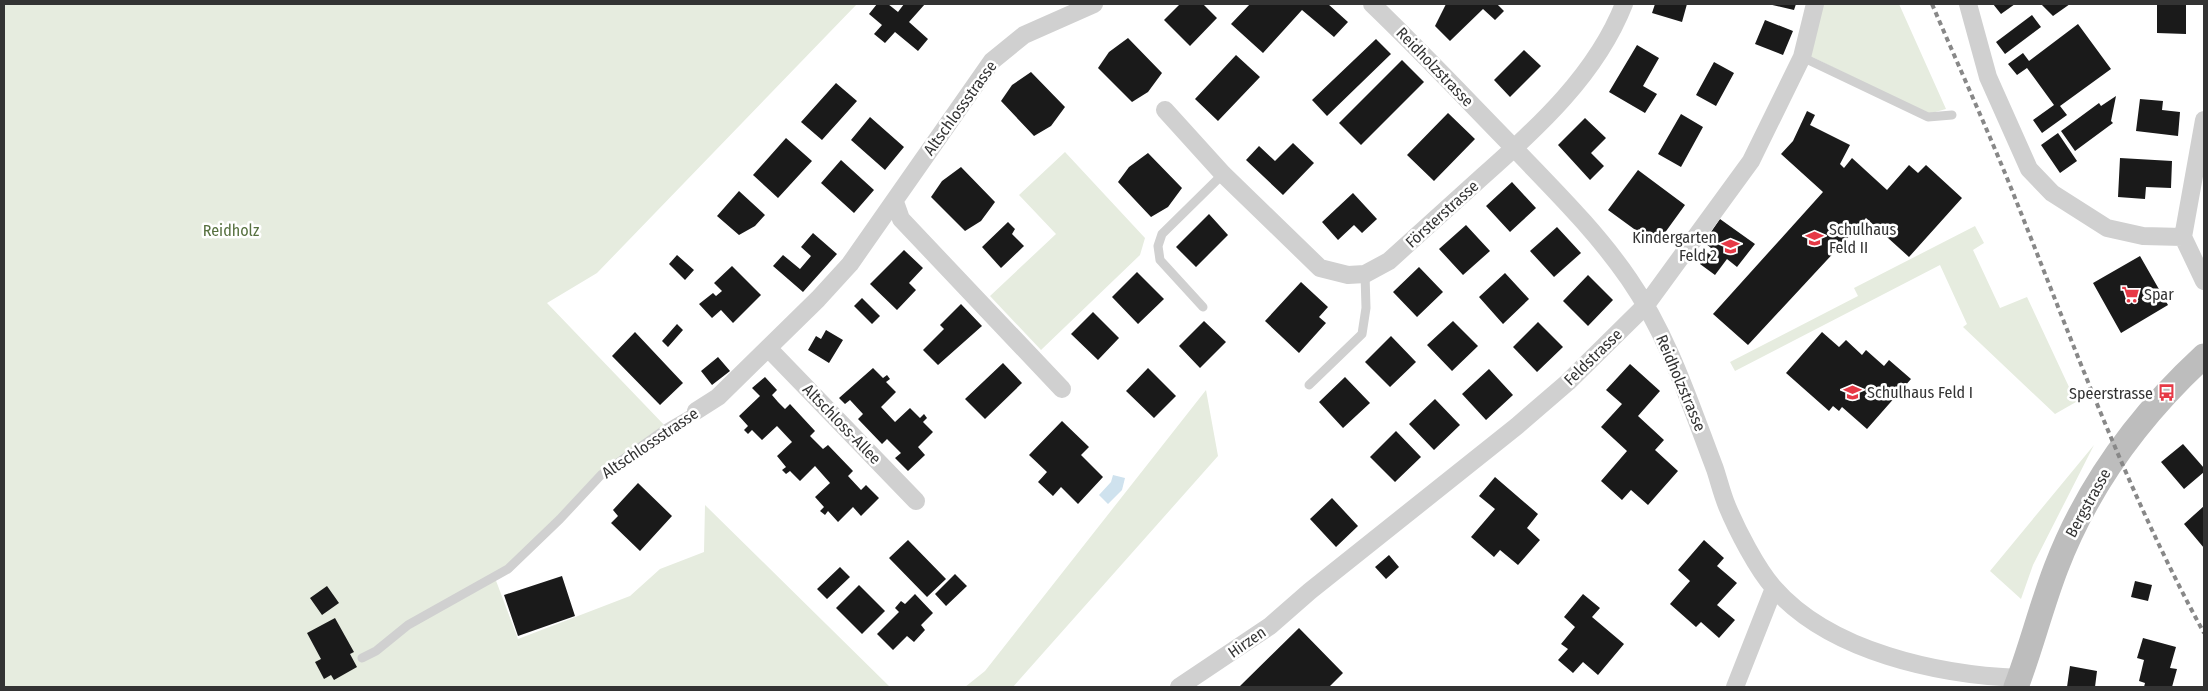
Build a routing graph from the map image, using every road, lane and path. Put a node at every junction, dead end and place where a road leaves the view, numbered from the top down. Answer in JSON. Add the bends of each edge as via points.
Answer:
{"nodes":[{"id":1,"x":1094,"y":4,"type":"edge"},
{"id":2,"x":1372,"y":4,"type":"edge"},
{"id":3,"x":1624,"y":4,"type":"edge"},
{"id":4,"x":1814,"y":4,"type":"edge"},
{"id":5,"x":1971,"y":8,"type":"edge"},
{"id":6,"x":1802,"y":56,"type":"junction"},
{"id":7,"x":1165,"y":110,"type":"dead end"},
{"id":8,"x":1952,"y":115,"type":"dead end"},
{"id":9,"x":2204,"y":120,"type":"edge"},
{"id":10,"x":1514,"y":149,"type":"junction"},
{"id":11,"x":1223,"y":174,"type":"junction"},
{"id":12,"x":895,"y":202,"type":"junction"},
{"id":13,"x":2183,"y":237,"type":"junction"},
{"id":14,"x":1365,"y":274,"type":"junction"},
{"id":15,"x":2204,"y":281,"type":"edge"},
{"id":16,"x":1646,"y":305,"type":"junction"},
{"id":17,"x":1203,"y":307,"type":"dead end"},
{"id":18,"x":768,"y":348,"type":"junction"},
{"id":19,"x":2204,"y":356,"type":"edge"},
{"id":20,"x":1309,"y":385,"type":"dead end"},
{"id":21,"x":1062,"y":389,"type":"dead end"},
{"id":22,"x":696,"y":411,"type":"joint"},
{"id":23,"x":916,"y":501,"type":"dead end"},
{"id":24,"x":1774,"y":588,"type":"junction"},
{"id":25,"x":1310,"y":590,"type":"joint"},
{"id":26,"x":362,"y":658,"type":"dead end"},
{"id":27,"x":2019,"y":684,"type":"edge"},
{"id":28,"x":1179,"y":687,"type":"edge"},
{"id":29,"x":1735,"y":687,"type":"edge"}],
"edges":[{"from":1,"to":12,"type":"street","name":"Altschlossstrasse","via":[[1024,35],[992,61]]},
{"from":2,"to":10,"type":"street","name":"Reidholzstrasse"},
{"from":3,"to":10,"type":"street","name":"Försterstrasse","via":[[1592,65],[1574,89]]},
{"from":4,"to":6,"type":"street","name":"Feldstrasse"},
{"from":5,"to":13,"type":"street","via":[[1988,77],[2029,169],[2052,193],[2107,228],[2142,236]]},
{"from":6,"to":8,"type":"lane","via":[[1928,117]]},
{"from":6,"to":16,"type":"street","name":"Feldstrasse","via":[[1751,161]]},
{"from":7,"to":11,"type":"street"},
{"from":9,"to":13,"type":"street"},
{"from":10,"to":14,"type":"street","name":"Försterstrasse","via":[[1389,260]]},
{"from":10,"to":16,"type":"street","name":"Reidholzstrasse","via":[[1580,214]]},
{"from":11,"to":14,"type":"street","via":[[1320,268],[1348,275]]},
{"from":11,"to":17,"type":"lane","via":[[1162,234],[1158,246],[1160,260]]},
{"from":12,"to":18,"type":"street","name":"Altschlossstrasse","via":[[850,264]]},
{"from":12,"to":21,"type":"street","via":[[901,218]]},
{"from":13,"to":15,"type":"street"},
{"from":14,"to":20,"type":"lane","via":[[1366,308],[1362,334]]},
{"from":16,"to":24,"type":"street","name":"Reidholzstrasse","via":[[1681,376],[1727,505]]},
{"from":16,"to":25,"type":"street","name":"Feldstrasse","via":[[1518,426]]},
{"from":18,"to":22,"type":"street","name":"Altschlossstrasse","via":[[718,397]]},
{"from":18,"to":23,"type":"street","name":"Altschloss-Allee"},
{"from":19,"to":27,"type":"main road","name":"Bergstrasse","via":[[2141,423],[2090,495],[2056,568]]},
{"from":22,"to":26,"type":"lane","name":"Altschlossstrasse","via":[[601,475],[508,569],[408,625]]},
{"from":24,"to":27,"type":"street","name":"Reidholzstrasse","via":[[1831,632],[1872,650],[1915,665]]},
{"from":24,"to":29,"type":"street"},
{"from":25,"to":28,"type":"street","name":"Hirzen","via":[[1270,626]]}]}
